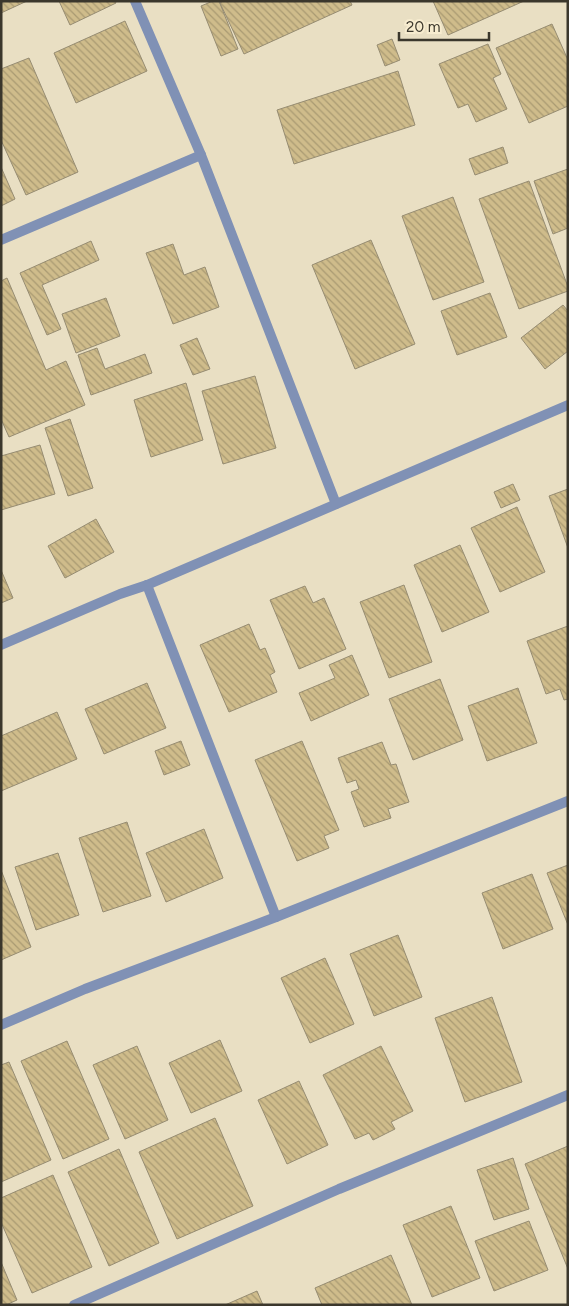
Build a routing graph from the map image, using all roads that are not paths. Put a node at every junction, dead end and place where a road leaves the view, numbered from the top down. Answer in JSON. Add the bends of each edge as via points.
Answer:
{"nodes":[{"id":1,"x":135,"y":1,"type":"edge"},
{"id":2,"x":201,"y":155,"type":"junction"},
{"id":3,"x":1,"y":240,"type":"edge"},
{"id":4,"x":568,"y":405,"type":"edge"},
{"id":5,"x":336,"y":504,"type":"junction"},
{"id":6,"x":147,"y":585,"type":"junction"},
{"id":7,"x":1,"y":645,"type":"edge"},
{"id":8,"x":568,"y":802,"type":"edge"},
{"id":9,"x":276,"y":917,"type":"junction"},
{"id":10,"x":1,"y":1025,"type":"edge"},
{"id":11,"x":568,"y":1095,"type":"edge"},
{"id":12,"x":74,"y":1305,"type":"edge"}],
"edges":[{"from":1,"to":2,"type":"street"},
{"from":2,"to":3,"type":"street"},
{"from":2,"to":5,"type":"street"},
{"from":4,"to":5,"type":"street"},
{"from":5,"to":6,"type":"street"},
{"from":6,"to":7,"type":"street"},
{"from":6,"to":9,"type":"street"},
{"from":8,"to":9,"type":"street"},
{"from":9,"to":10,"type":"street","via":[[85,989]]},
{"from":11,"to":12,"type":"street","via":[[339,1189]]}]}
